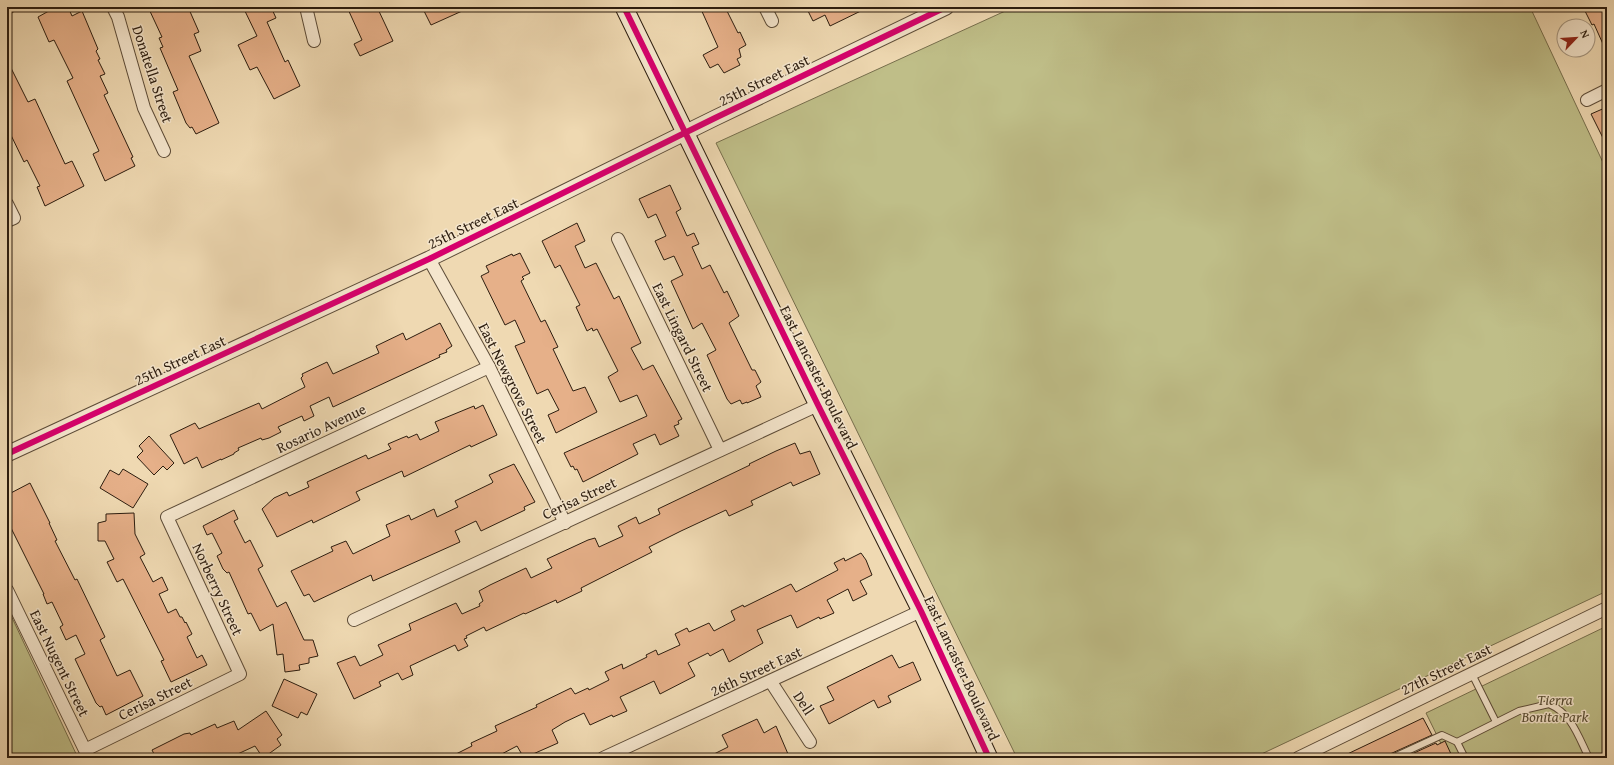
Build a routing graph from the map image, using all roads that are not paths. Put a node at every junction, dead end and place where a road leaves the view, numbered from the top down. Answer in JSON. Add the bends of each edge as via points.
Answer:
{"nodes":[{"id":1,"x":113,"y":7,"type":"edge"},
{"id":2,"x":306,"y":7,"type":"edge"},
{"id":3,"x":624,"y":7,"type":"edge"},
{"id":4,"x":765,"y":7,"type":"edge"},
{"id":5,"x":946,"y":7,"type":"edge"},
{"id":6,"x":772,"y":21,"type":"dead end"},
{"id":7,"x":314,"y":41,"type":"dead end"},
{"id":8,"x":1607,"y":90,"type":"edge"},
{"id":9,"x":1587,"y":100,"type":"dead end"},
{"id":10,"x":685,"y":133,"type":"junction"},
{"id":11,"x":164,"y":151,"type":"dead end"},
{"id":12,"x":7,"y":204,"type":"edge"},
{"id":13,"x":10,"y":219,"type":"edge"},
{"id":14,"x":618,"y":239,"type":"dead end"},
{"id":15,"x":428,"y":259,"type":"junction"},
{"id":16,"x":489,"y":367,"type":"junction"},
{"id":17,"x":818,"y":405,"type":"junction"},
{"id":18,"x":720,"y":450,"type":"junction"},
{"id":19,"x":7,"y":454,"type":"edge"},
{"id":20,"x":167,"y":517,"type":"joint"},
{"id":21,"x":565,"y":523,"type":"junction"},
{"id":22,"x":7,"y":590,"type":"edge"},
{"id":23,"x":1607,"y":608,"type":"edge"},
{"id":24,"x":921,"y":611,"type":"junction"},
{"id":25,"x":354,"y":620,"type":"dead end"},
{"id":26,"x":240,"y":674,"type":"joint"},
{"id":27,"x":1472,"y":674,"type":"junction"},
{"id":28,"x":771,"y":682,"type":"junction"},
{"id":29,"x":1496,"y":722,"type":"junction"},
{"id":30,"x":810,"y":742,"type":"dead end"},
{"id":31,"x":1457,"y":742,"type":"junction"},
{"id":32,"x":85,"y":750,"type":"joint"},
{"id":33,"x":603,"y":758,"type":"edge"},
{"id":34,"x":989,"y":758,"type":"edge"},
{"id":35,"x":1298,"y":758,"type":"edge"},
{"id":36,"x":1392,"y":758,"type":"edge"},
{"id":37,"x":1464,"y":758,"type":"edge"},
{"id":38,"x":1589,"y":758,"type":"edge"}],
"edges":[{"from":1,"to":11,"type":"street","name":"Donatella Street","via":[[144,108]]},
{"from":2,"to":7,"type":"street"},
{"from":3,"to":10,"type":"main road","name":"East Lancaster Boulevard"},
{"from":4,"to":6,"type":"street"},
{"from":5,"to":10,"type":"street","name":"25th Street East"},
{"from":8,"to":9,"type":"street"},
{"from":10,"to":15,"type":"street","name":"25th Street East"},
{"from":10,"to":17,"type":"main road","name":"East Lancaster Boulevard"},
{"from":12,"to":13,"type":"street"},
{"from":14,"to":18,"type":"street","name":"East Lingard Street"},
{"from":15,"to":16,"type":"street","name":"East Newgrove Street"},
{"from":15,"to":19,"type":"street","name":"25th Street East"},
{"from":16,"to":20,"type":"street","name":"Rosario Avenue"},
{"from":16,"to":21,"type":"street","name":"East Newgrove Street"},
{"from":17,"to":18,"type":"street","name":"Cerisa Street"},
{"from":17,"to":24,"type":"main road","name":"East Lancaster Boulevard"},
{"from":18,"to":21,"type":"street","name":"Cerisa Street"},
{"from":20,"to":26,"type":"street","name":"Norberry Street"},
{"from":21,"to":25,"type":"street","name":"Cerisa Street"},
{"from":22,"to":32,"type":"street","name":"East Nugent Street"},
{"from":23,"to":27,"type":"street","name":"27th Street East"},
{"from":24,"to":28,"type":"street","name":"26th Street East"},
{"from":24,"to":34,"type":"main road","name":"East Lancaster Boulevard"},
{"from":26,"to":32,"type":"street","name":"Cerisa Street"},
{"from":27,"to":29,"type":"lane"},
{"from":27,"to":35,"type":"street","name":"27th Street East"},
{"from":28,"to":30,"type":"street","name":"Dell"},
{"from":28,"to":33,"type":"street","name":"26th Street East"},
{"from":29,"to":31,"type":"lane"},
{"from":29,"to":38,"type":"lane","via":[[1532,707],[1549,704],[1564,712]]},
{"from":31,"to":36,"type":"lane","via":[[1442,734]]},
{"from":31,"to":37,"type":"lane"}]}
